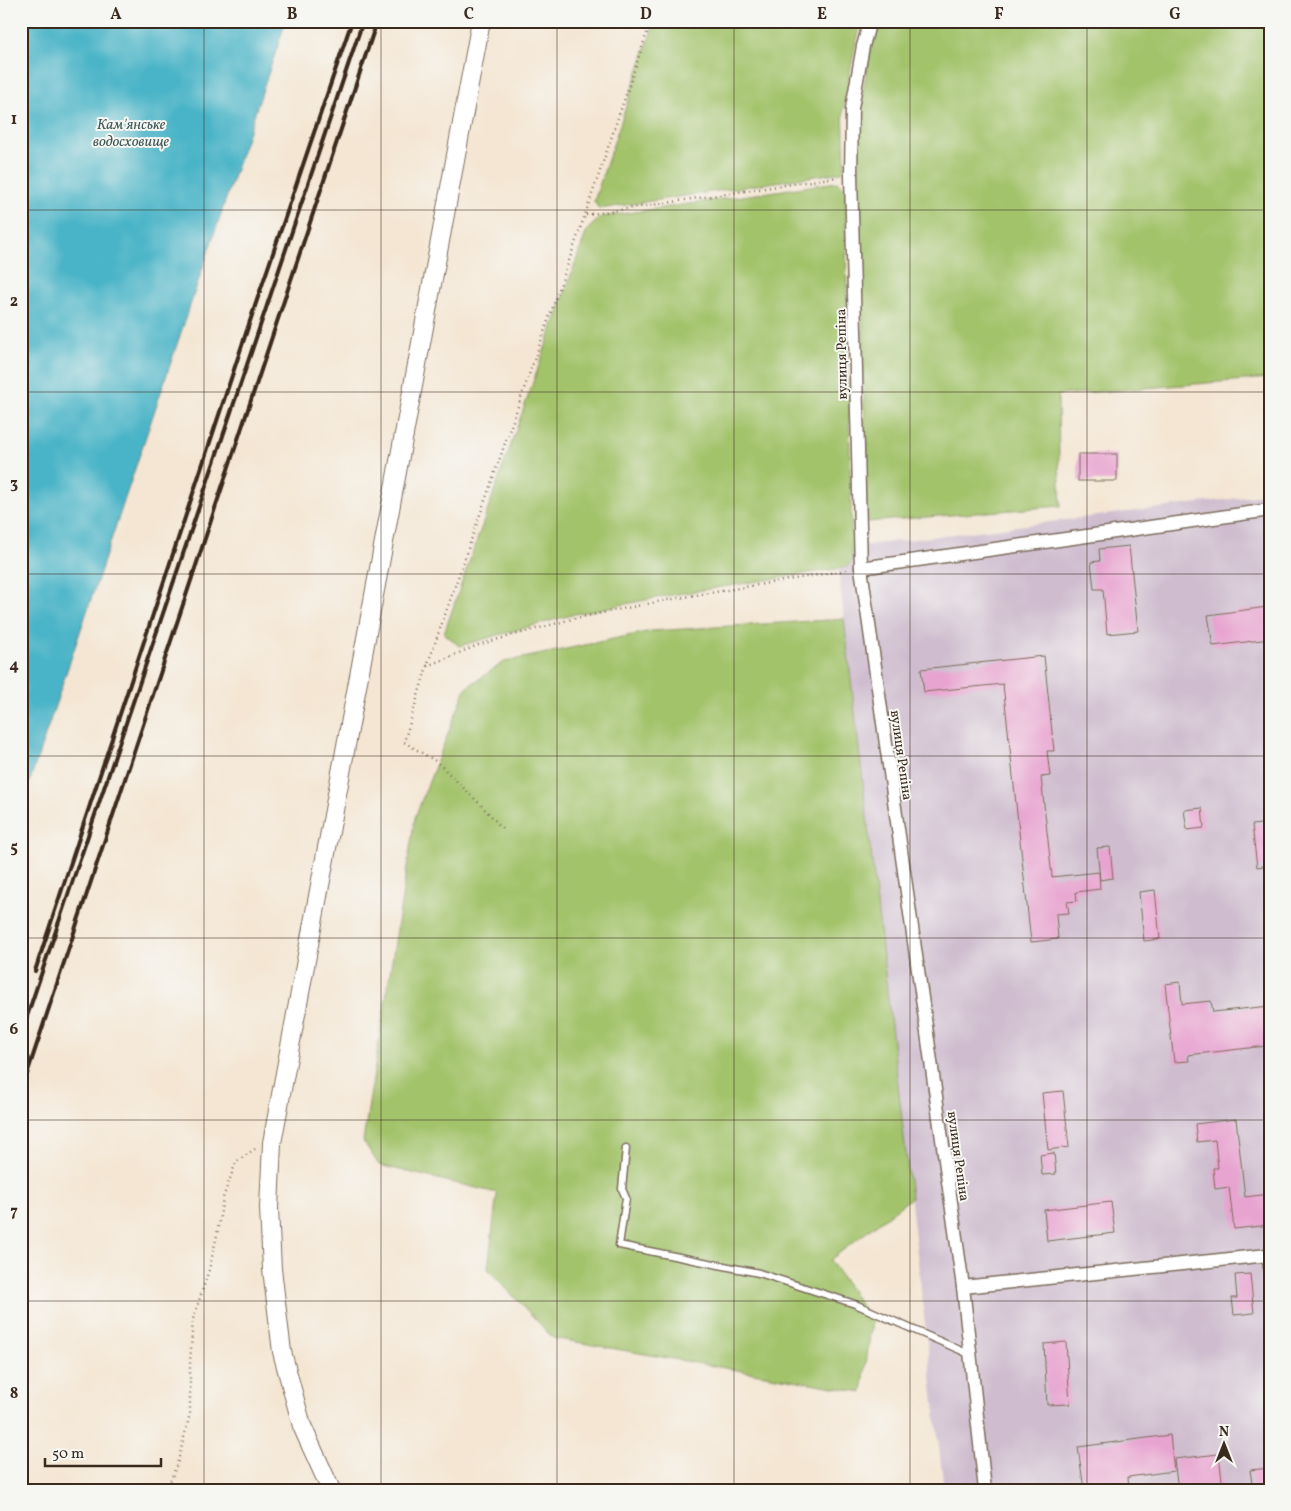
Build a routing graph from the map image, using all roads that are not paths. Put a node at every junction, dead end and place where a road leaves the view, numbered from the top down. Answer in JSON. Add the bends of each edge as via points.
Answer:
{"nodes":[{"id":1,"x":481,"y":21,"type":"edge"},
{"id":2,"x":870,"y":21,"type":"edge"},
{"id":3,"x":1270,"y":510,"type":"edge"},
{"id":4,"x":861,"y":568,"type":"junction"},
{"id":5,"x":626,"y":1148,"type":"dead end"},
{"id":6,"x":1270,"y":1267,"type":"edge"},
{"id":7,"x":963,"y":1287,"type":"junction"},
{"id":8,"x":969,"y":1354,"type":"junction"},
{"id":9,"x":331,"y":1490,"type":"edge"},
{"id":10,"x":985,"y":1490,"type":"edge"}],
"edges":[{"from":1,"to":9,"type":"main road","via":[[272,1143],[271,1252],[282,1352],[302,1426]]},
{"from":2,"to":4,"type":"street","name":"вулиця Репіна","via":[[852,108]]},
{"from":3,"to":4,"type":"street"},
{"from":4,"to":7,"type":"street","name":"вулиця Репіна"},
{"from":5,"to":8,"type":"lane","via":[[622,1189],[626,1198],[619,1245],[759,1273],[856,1304]]},
{"from":6,"to":7,"type":"street","via":[[1268,1255]]},
{"from":7,"to":8,"type":"street","name":"вулиця Репіна"},
{"from":8,"to":10,"type":"street","name":"вулиця Репіна"}]}
